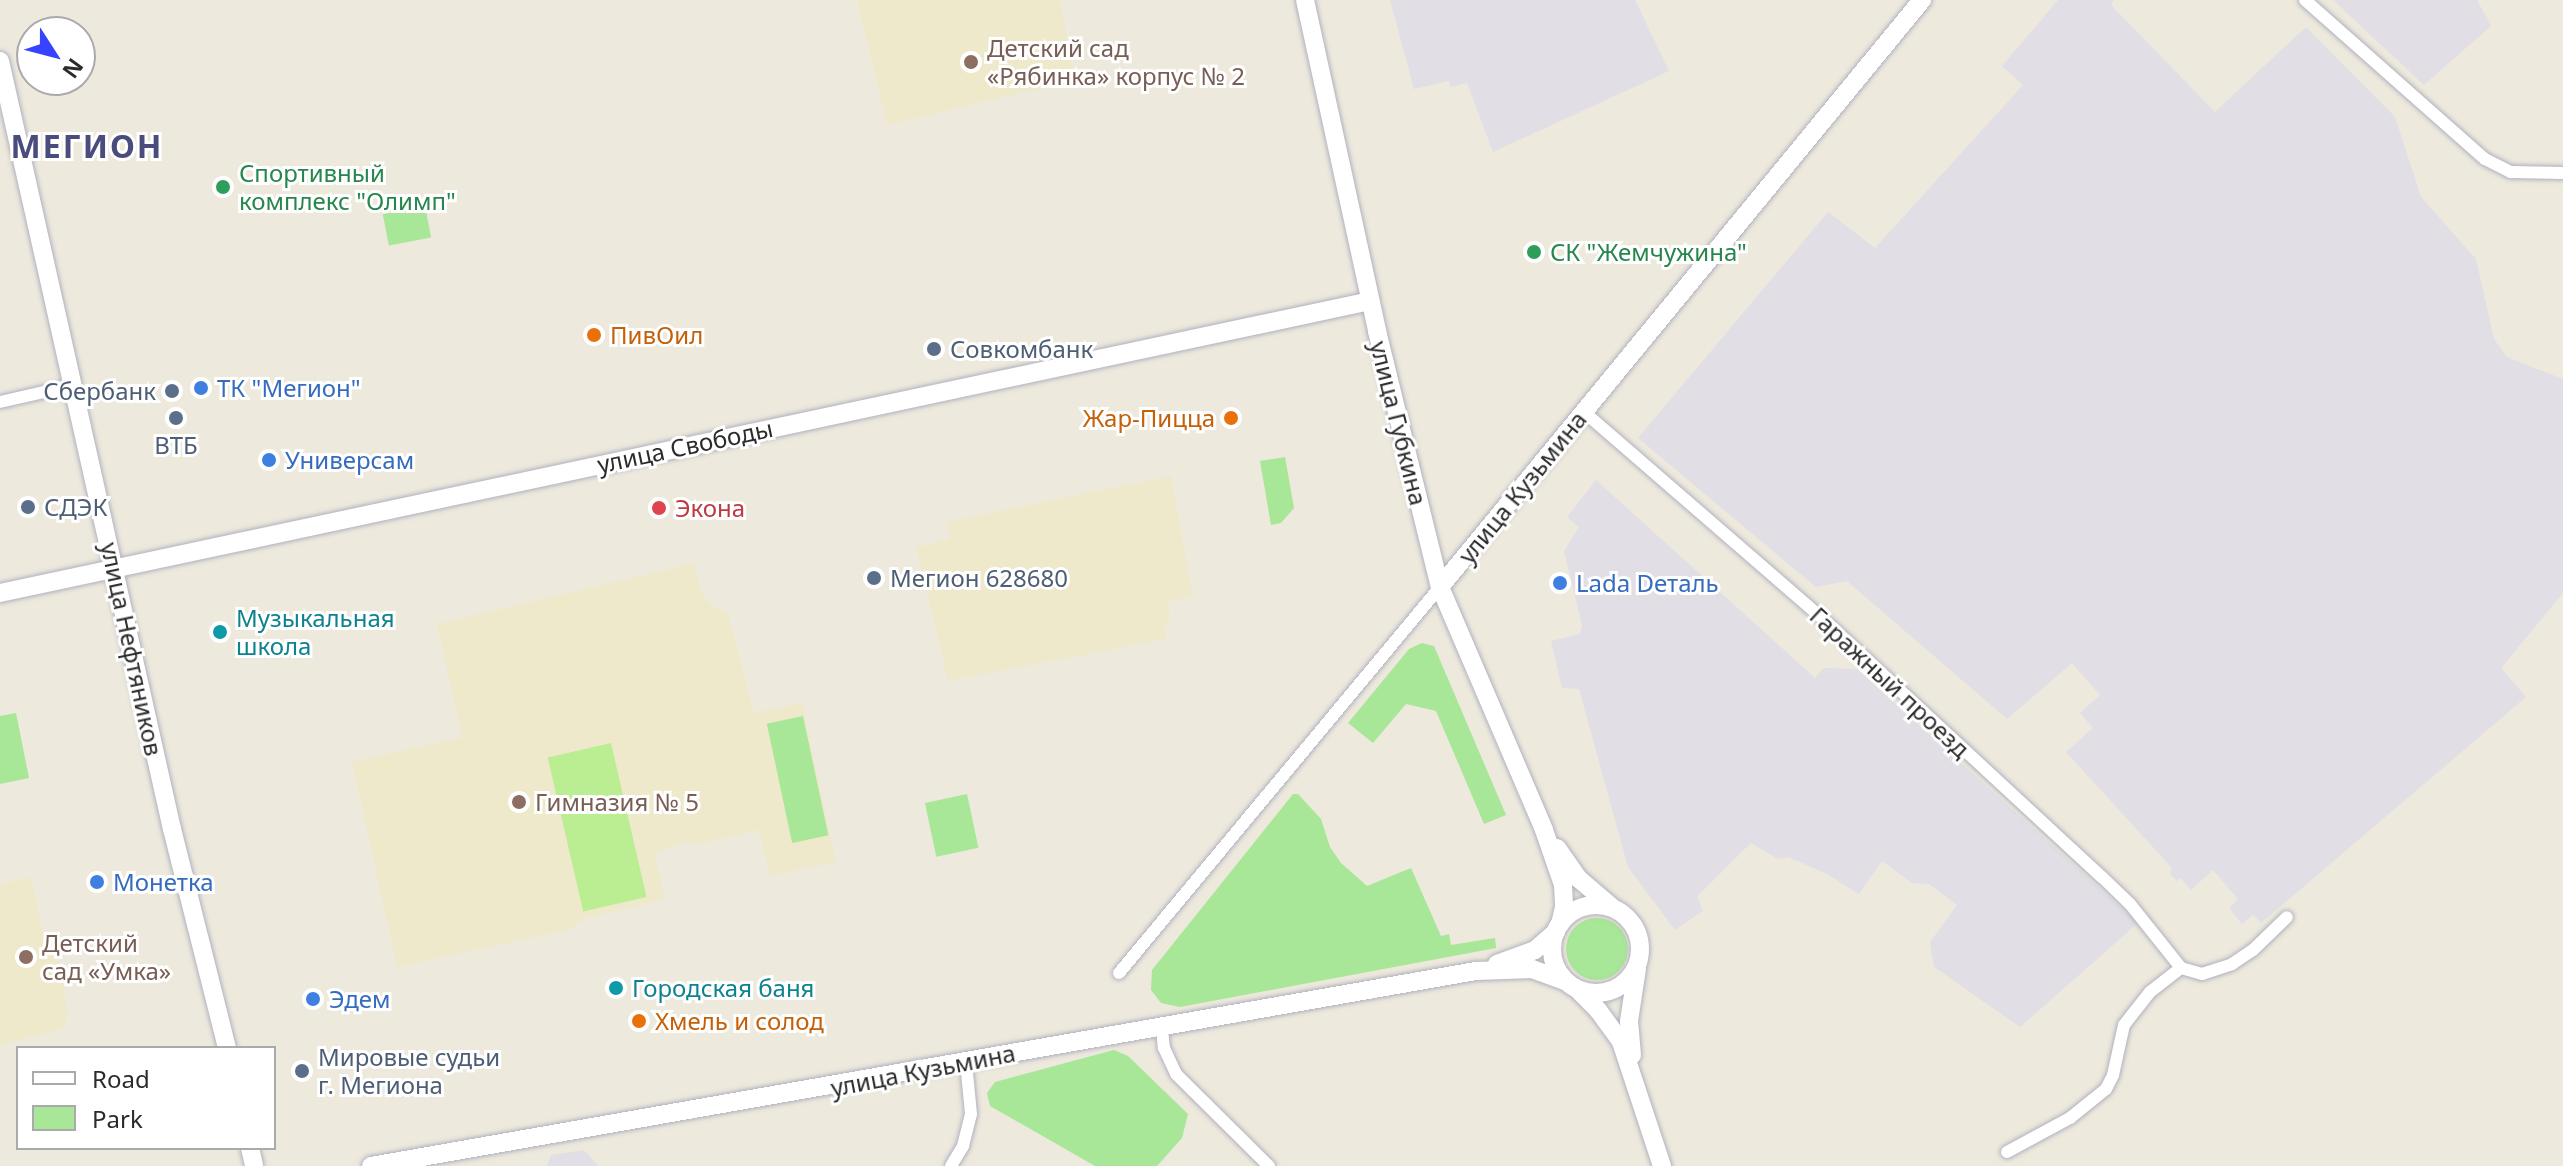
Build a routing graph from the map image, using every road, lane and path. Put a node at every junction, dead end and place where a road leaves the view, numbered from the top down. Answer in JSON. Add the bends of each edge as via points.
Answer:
{"nodes":[{"id":1,"x":1305,"y":0,"type":"edge"},
{"id":2,"x":1922,"y":0,"type":"edge"},
{"id":3,"x":2305,"y":0,"type":"edge"},
{"id":4,"x":0,"y":61,"type":"edge"},
{"id":5,"x":2563,"y":173,"type":"edge"},
{"id":6,"x":1370,"y":301,"type":"junction"},
{"id":7,"x":75,"y":385,"type":"junction"},
{"id":8,"x":0,"y":402,"type":"edge"},
{"id":9,"x":1584,"y":412,"type":"junction"},
{"id":10,"x":114,"y":568,"type":"junction"},
{"id":11,"x":1440,"y":587,"type":"junction"},
{"id":12,"x":0,"y":593,"type":"edge"},
{"id":13,"x":1544,"y":830,"type":"junction"},
{"id":14,"x":1617,"y":910,"type":"junction"},
{"id":15,"x":2287,"y":917,"type":"dead end"},
{"id":16,"x":1558,"y":928,"type":"junction"},
{"id":17,"x":1639,"y":957,"type":"junction"},
{"id":18,"x":2181,"y":968,"type":"junction"},
{"id":19,"x":1476,"y":971,"type":"junction"},
{"id":20,"x":1119,"y":973,"type":"dead end"},
{"id":21,"x":1571,"y":985,"type":"junction"},
{"id":22,"x":1162,"y":1027,"type":"junction"},
{"id":23,"x":226,"y":1046,"type":"edge"},
{"id":24,"x":966,"y":1062,"type":"junction"},
{"id":25,"x":1634,"y":1074,"type":"junction"},
{"id":26,"x":2007,"y":1152,"type":"dead end"},
{"id":27,"x":371,"y":1166,"type":"edge"},
{"id":28,"x":951,"y":1166,"type":"edge"},
{"id":29,"x":1269,"y":1166,"type":"edge"},
{"id":30,"x":1662,"y":1166,"type":"edge"}],
"edges":[{"from":1,"to":6,"type":"main road","name":"улица Губкина"},
{"from":2,"to":9,"type":"main road","name":"улица Кузьмина"},
{"from":3,"to":5,"type":"street","via":[[2485,159],[2511,172]]},
{"from":4,"to":7,"type":"main road","name":"улица Нефтяников"},
{"from":6,"to":10,"type":"main road","name":"улица Свободы"},
{"from":6,"to":11,"type":"main road","name":"улица Губкина"},
{"from":7,"to":8,"type":"street"},
{"from":7,"to":10,"type":"main road","name":"улица Нефтяников"},
{"from":9,"to":11,"type":"main road","name":"улица Кузьмина"},
{"from":9,"to":18,"type":"street","name":"Гаражный проезд","via":[[1823,619],[2102,877]]},
{"from":10,"to":12,"type":"main road","name":"улица Свободы"},
{"from":10,"to":23,"type":"main road","name":"улица Нефтяников"},
{"from":11,"to":13,"type":"main road","name":"улица Губкина"},
{"from":11,"to":20,"type":"street","name":"улица Кузьмина"},
{"from":13,"to":14,"type":"main road","via":[[1579,879]]},
{"from":13,"to":16,"type":"main road","via":[[1563,885]]},
{"from":14,"to":16,"type":"main road","via":[[1585,907]]},
{"from":14,"to":17,"type":"main road","via":[[1636,930]]},
{"from":15,"to":18,"type":"street","via":[[2232,964],[2202,974]]},
{"from":16,"to":19,"type":"main road","via":[[1535,950]]},
{"from":16,"to":21,"type":"main road","via":[[1553,958]]},
{"from":17,"to":21,"type":"main road","via":[[1619,987],[1598,993]]},
{"from":17,"to":25,"type":"main road","via":[[1629,1021]]},
{"from":18,"to":26,"type":"street","via":[[2131,1012],[2106,1089],[2070,1118]]},
{"from":19,"to":21,"type":"main road","via":[[1532,969]]},
{"from":19,"to":22,"type":"main road","name":"улица Кузьмина"},
{"from":21,"to":25,"type":"main road","via":[[1609,1024]]},
{"from":22,"to":24,"type":"main road","name":"улица Кузьмина"},
{"from":22,"to":29,"type":"street","via":[[1164,1048],[1176,1074]]},
{"from":24,"to":27,"type":"main road","name":"улица Кузьмина"},
{"from":24,"to":28,"type":"street","via":[[971,1114],[963,1146]]},
{"from":25,"to":30,"type":"main road"}]}
